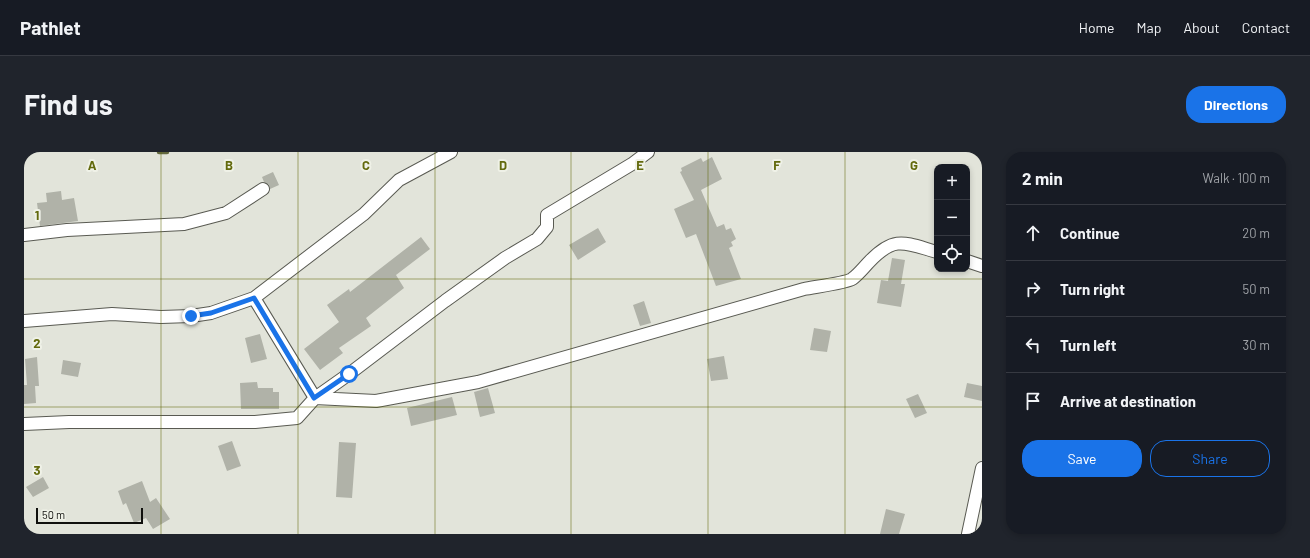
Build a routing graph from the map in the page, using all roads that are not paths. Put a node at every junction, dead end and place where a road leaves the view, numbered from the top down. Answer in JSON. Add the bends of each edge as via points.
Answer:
{"nodes":[{"id":1,"x":450,"y":152,"type":"edge"},
{"id":2,"x":648,"y":152,"type":"edge"},
{"id":3,"x":263,"y":189,"type":"dead end"},
{"id":4,"x":24,"y":235,"type":"edge"},
{"id":5,"x":934,"y":251,"type":"edge"},
{"id":6,"x":970,"y":262,"type":"edge"},
{"id":7,"x":982,"y":266,"type":"edge"},
{"id":8,"x":254,"y":298,"type":"junction"},
{"id":9,"x":24,"y":321,"type":"edge"},
{"id":10,"x":314,"y":398,"type":"junction"},
{"id":11,"x":24,"y":424,"type":"edge"},
{"id":12,"x":982,"y":468,"type":"edge"},
{"id":13,"x":968,"y":534,"type":"edge"}],
"edges":[{"from":1,"to":8,"type":"street","via":[[399,180],[364,214]]},
{"from":2,"to":10,"type":"street","via":[[547,215],[547,227],[537,239],[505,258]]},
{"from":3,"to":4,"type":"street","via":[[226,213],[184,224],[67,230]]},
{"from":5,"to":10,"type":"street","via":[[897,243],[889,245],[851,280],[804,288],[478,382],[376,401]]},
{"from":6,"to":7,"type":"street"},
{"from":8,"to":9,"type":"street","via":[[211,313],[191,316],[112,314]]},
{"from":8,"to":10,"type":"street"},
{"from":10,"to":11,"type":"street","via":[[297,418],[255,422]]},
{"from":12,"to":13,"type":"street"}]}
